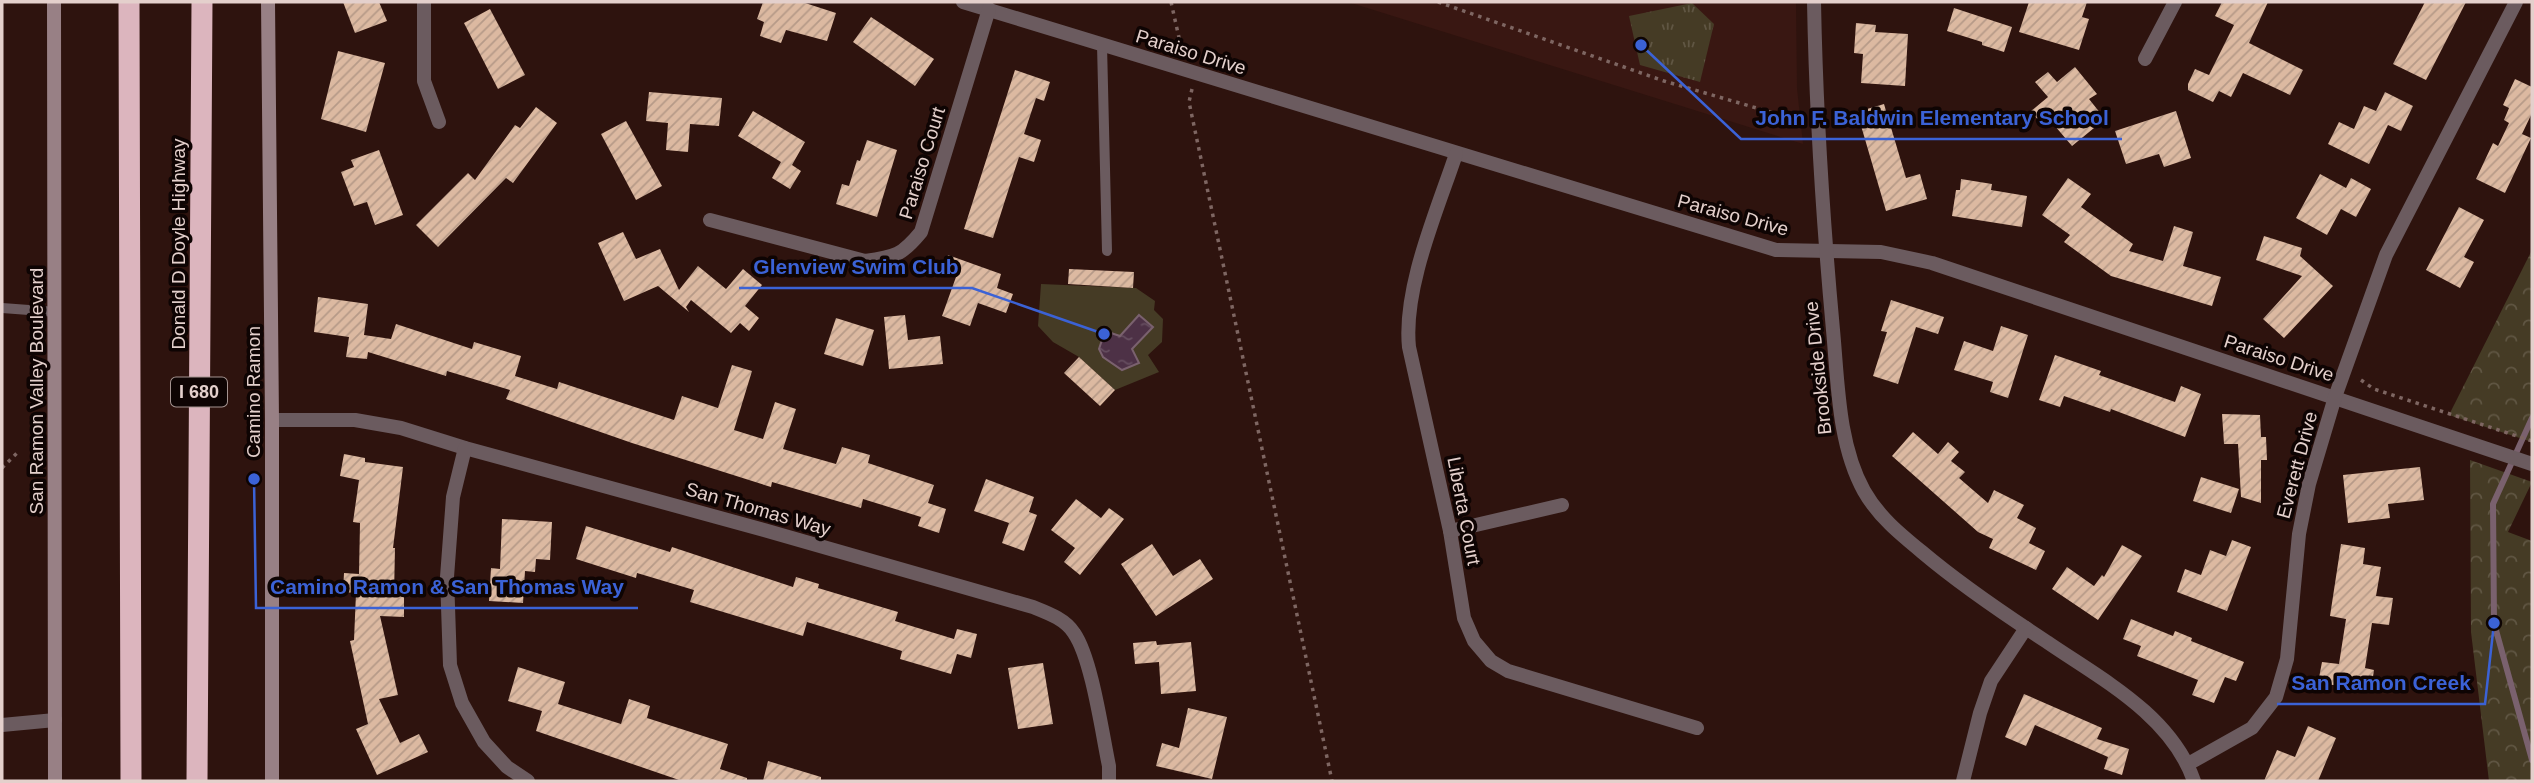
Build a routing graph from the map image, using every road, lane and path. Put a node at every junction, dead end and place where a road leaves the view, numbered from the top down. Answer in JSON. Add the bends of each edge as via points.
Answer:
{"nodes":[{"id":1,"x":54,"y":2,"type":"edge"},
{"id":2,"x":129,"y":2,"type":"edge"},
{"id":3,"x":202,"y":2,"type":"edge"},
{"id":4,"x":268,"y":2,"type":"edge"},
{"id":5,"x":424,"y":2,"type":"edge"},
{"id":6,"x":963,"y":2,"type":"edge"},
{"id":7,"x":1171,"y":2,"type":"edge"},
{"id":8,"x":1438,"y":2,"type":"edge"},
{"id":9,"x":1814,"y":2,"type":"edge"},
{"id":10,"x":2175,"y":2,"type":"edge"},
{"id":11,"x":2516,"y":2,"type":"edge"},
{"id":12,"x":989,"y":9,"type":"junction"},
{"id":13,"x":1102,"y":45,"type":"junction"},
{"id":14,"x":2145,"y":59,"type":"dead end"},
{"id":15,"x":1187,"y":71,"type":"junction"},
{"id":16,"x":439,"y":122,"type":"dead end"},
{"id":17,"x":1819,"y":127,"type":"junction"},
{"id":18,"x":1456,"y":154,"type":"junction"},
{"id":19,"x":710,"y":220,"type":"dead end"},
{"id":20,"x":1107,"y":251,"type":"dead end"},
{"id":21,"x":1825,"y":251,"type":"junction"},
{"id":22,"x":2,"y":308,"type":"edge"},
{"id":23,"x":56,"y":312,"type":"junction"},
{"id":24,"x":2361,"y":380,"type":"dead end"},
{"id":25,"x":2335,"y":397,"type":"junction"},
{"id":26,"x":272,"y":420,"type":"junction"},
{"id":27,"x":2532,"y":441,"type":"edge"},
{"id":28,"x":465,"y":448,"type":"junction"},
{"id":29,"x":19,"y":451,"type":"dead end"},
{"id":30,"x":2532,"y":464,"type":"edge"},
{"id":31,"x":2,"y":468,"type":"edge"},
{"id":32,"x":1562,"y":505,"type":"dead end"},
{"id":33,"x":1450,"y":531,"type":"junction"},
{"id":34,"x":2026,"y":628,"type":"junction"},
{"id":35,"x":55,"y":720,"type":"junction"},
{"id":36,"x":2,"y":725,"type":"edge"},
{"id":37,"x":1696,"y":728,"type":"dead end"},
{"id":38,"x":2188,"y":764,"type":"junction"},
{"id":39,"x":55,"y":781,"type":"edge"},
{"id":40,"x":131,"y":781,"type":"edge"},
{"id":41,"x":197,"y":781,"type":"edge"},
{"id":42,"x":272,"y":781,"type":"edge"},
{"id":43,"x":528,"y":781,"type":"edge"},
{"id":44,"x":1109,"y":781,"type":"edge"},
{"id":45,"x":1332,"y":781,"type":"edge"},
{"id":46,"x":1962,"y":781,"type":"edge"},
{"id":47,"x":2194,"y":781,"type":"edge"}],
"edges":[{"from":1,"to":23,"type":"main road","name":"San Ramon Valley Boulevard"},
{"from":2,"to":40,"type":"highway"},
{"from":3,"to":41,"type":"highway","name":"Donald D Doyle Highway","number":"I 680"},
{"from":4,"to":26,"type":"main road","name":"Camino Ramon"},
{"from":5,"to":16,"type":"street","via":[[424,81]]},
{"from":6,"to":12,"type":"street","name":"Paraiso Drive"},
{"from":7,"to":15,"type":"path"},
{"from":8,"to":17,"type":"path","via":[[1664,81]]},
{"from":9,"to":17,"type":"street","name":"Brookside Drive"},
{"from":10,"to":14,"type":"street"},
{"from":11,"to":25,"type":"street","name":"Everett Drive","via":[[2386,255]]},
{"from":12,"to":13,"type":"street","name":"Paraiso Drive"},
{"from":12,"to":19,"type":"street","name":"Paraiso Court","via":[[921,232],[906,250],[866,261]]},
{"from":13,"to":15,"type":"street","name":"Paraiso Drive"},
{"from":13,"to":20,"type":"lane"},
{"from":15,"to":18,"type":"street","name":"Paraiso Drive"},
{"from":15,"to":45,"type":"path","via":[[1193,91],[1189,102]]},
{"from":17,"to":21,"type":"street","name":"Brookside Drive"},
{"from":18,"to":21,"type":"street","name":"Paraiso Drive","via":[[1776,250]]},
{"from":18,"to":33,"type":"street","name":"Liberta Court","via":[[1412,289],[1407,324]]},
{"from":21,"to":25,"type":"street","name":"Paraiso Drive","via":[[1881,252],[1932,263]]},
{"from":21,"to":34,"type":"street","name":"Brookside Drive","via":[[1845,442],[1864,491],[1892,528]]},
{"from":22,"to":23,"type":"lane"},
{"from":23,"to":35,"type":"main road","name":"San Ramon Valley Boulevard"},
{"from":24,"to":27,"type":"path","via":[[2374,389]]},
{"from":25,"to":30,"type":"street","name":"Paraiso Drive"},
{"from":25,"to":38,"type":"street","name":"Everett Drive","via":[[2299,534],[2287,659],[2276,697],[2252,728]]},
{"from":26,"to":28,"type":"street","name":"San Thomas Way","via":[[355,420],[401,428]]},
{"from":26,"to":42,"type":"main road","name":"Camino Ramon"},
{"from":28,"to":43,"type":"street","via":[[453,497],[447,577],[450,664],[461,703],[484,742]]},
{"from":28,"to":44,"type":"street","name":"San Thomas Way","via":[[1057,617],[1073,632],[1084,654]]},
{"from":29,"to":31,"type":"path"},
{"from":32,"to":33,"type":"street"},
{"from":33,"to":37,"type":"street","name":"Liberta Court","via":[[1464,618],[1474,641],[1491,661],[1535,680]]},
{"from":34,"to":38,"type":"street","name":"Brookside Drive","via":[[2130,698],[2164,731]]},
{"from":34,"to":46,"type":"street","via":[[1991,681]]},
{"from":35,"to":36,"type":"street"},
{"from":35,"to":39,"type":"main road","name":"San Ramon Valley Boulevard"},
{"from":38,"to":47,"type":"street","name":"Brookside Drive"}]}
